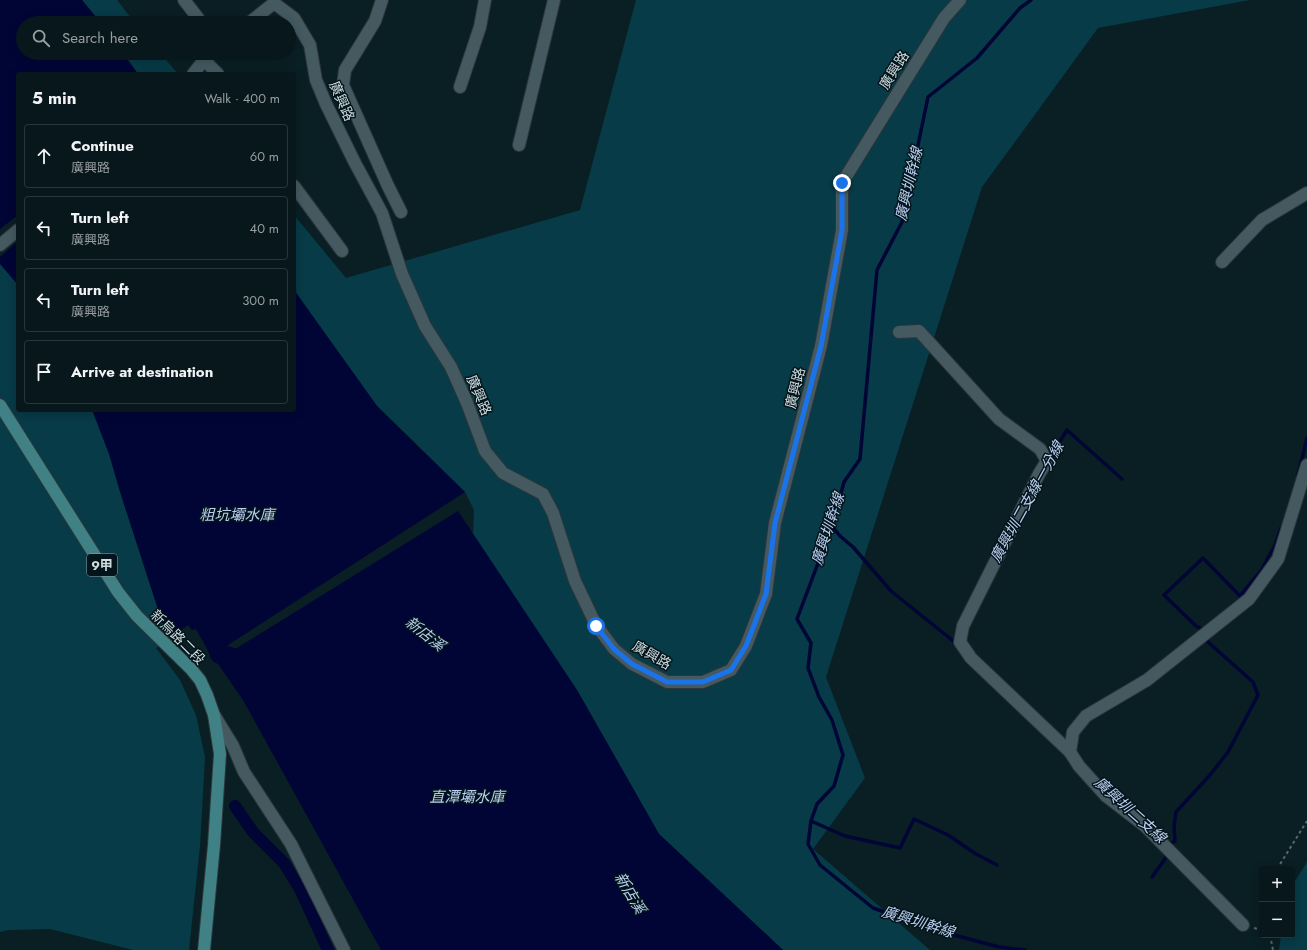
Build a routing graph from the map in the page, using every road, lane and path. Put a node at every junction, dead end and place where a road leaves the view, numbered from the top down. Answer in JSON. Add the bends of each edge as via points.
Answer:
{"nodes":[{"id":1,"x":184,"y":0,"type":"edge"},
{"id":2,"x":382,"y":0,"type":"edge"},
{"id":3,"x":485,"y":0,"type":"edge"},
{"id":4,"x":554,"y":0,"type":"edge"},
{"id":5,"x":960,"y":0,"type":"edge"},
{"id":6,"x":276,"y":2,"type":"edge"},
{"id":7,"x":196,"y":16,"type":"edge"},
{"id":8,"x":259,"y":16,"type":"edge"},
{"id":9,"x":292,"y":16,"type":"edge"},
{"id":10,"x":296,"y":21,"type":"edge"},
{"id":11,"x":203,"y":60,"type":"edge"},
{"id":12,"x":210,"y":60,"type":"edge"},
{"id":13,"x":194,"y":72,"type":"edge"},
{"id":14,"x":217,"y":72,"type":"edge"},
{"id":15,"x":460,"y":87,"type":"dead end"},
{"id":16,"x":519,"y":145,"type":"dead end"},
{"id":17,"x":296,"y":189,"type":"edge"},
{"id":18,"x":1307,"y":193,"type":"edge"},
{"id":19,"x":401,"y":212,"type":"dead end"},
{"id":20,"x":16,"y":232,"type":"edge"},
{"id":21,"x":0,"y":245,"type":"edge"},
{"id":22,"x":342,"y":251,"type":"dead end"},
{"id":23,"x":1222,"y":262,"type":"dead end"},
{"id":24,"x":898,"y":332,"type":"dead end"},
{"id":25,"x":0,"y":405,"type":"edge"},
{"id":26,"x":1307,"y":465,"type":"edge"},
{"id":27,"x":214,"y":715,"type":"junction"},
{"id":28,"x":1070,"y":752,"type":"junction"},
{"id":29,"x":1307,"y":821,"type":"edge"},
{"id":30,"x":1279,"y":866,"type":"edge"},
{"id":31,"x":1243,"y":925,"type":"dead end"},
{"id":32,"x":1271,"y":938,"type":"edge"},
{"id":33,"x":204,"y":950,"type":"edge"},
{"id":34,"x":344,"y":950,"type":"edge"},
{"id":35,"x":1274,"y":950,"type":"edge"}],
"edges":[{"from":1,"to":7,"type":"street"},
{"from":2,"to":19,"type":"street","via":[[375,21],[345,70],[343,85]]},
{"from":3,"to":15,"type":"street","via":[[480,26]]},
{"from":4,"to":16,"type":"street"},
{"from":5,"to":10,"type":"street","name":"廣興路","via":[[944,18],[842,183],[842,230],[821,346],[775,523],[766,594],[746,646],[731,670],[703,682],[667,682],[632,664],[614,649],[596,626],[575,580],[553,513],[543,494],[503,473],[485,451],[467,403],[450,367],[425,326],[402,274],[382,213],[326,104],[316,80],[310,45]]},
{"from":6,"to":8,"type":"street","name":"廣興路"},
{"from":6,"to":9,"type":"street","name":"廣興路"},
{"from":11,"to":13,"type":"street"},
{"from":12,"to":14,"type":"street"},
{"from":17,"to":22,"type":"street"},
{"from":18,"to":23,"type":"street","via":[[1262,220]]},
{"from":20,"to":21,"type":"street"},
{"from":24,"to":28,"type":"street","via":[[919,331],[999,419],[1040,449],[1047,461],[963,626],[960,642],[971,658]]},
{"from":25,"to":27,"type":"main road","name":"新烏路二段","number":"9甲","via":[[118,592],[137,616],[200,680]]},
{"from":26,"to":28,"type":"street","via":[[1278,559],[1249,599],[1147,680],[1086,716],[1073,732]]},
{"from":27,"to":33,"type":"main road","name":"新烏路二段","number":"9甲","via":[[220,754]]},
{"from":27,"to":34,"type":"street","via":[[233,746],[244,772],[291,844]]},
{"from":28,"to":31,"type":"street","via":[[1106,796],[1145,826]]},
{"from":29,"to":30,"type":"path"},
{"from":32,"to":35,"type":"path"}]}
